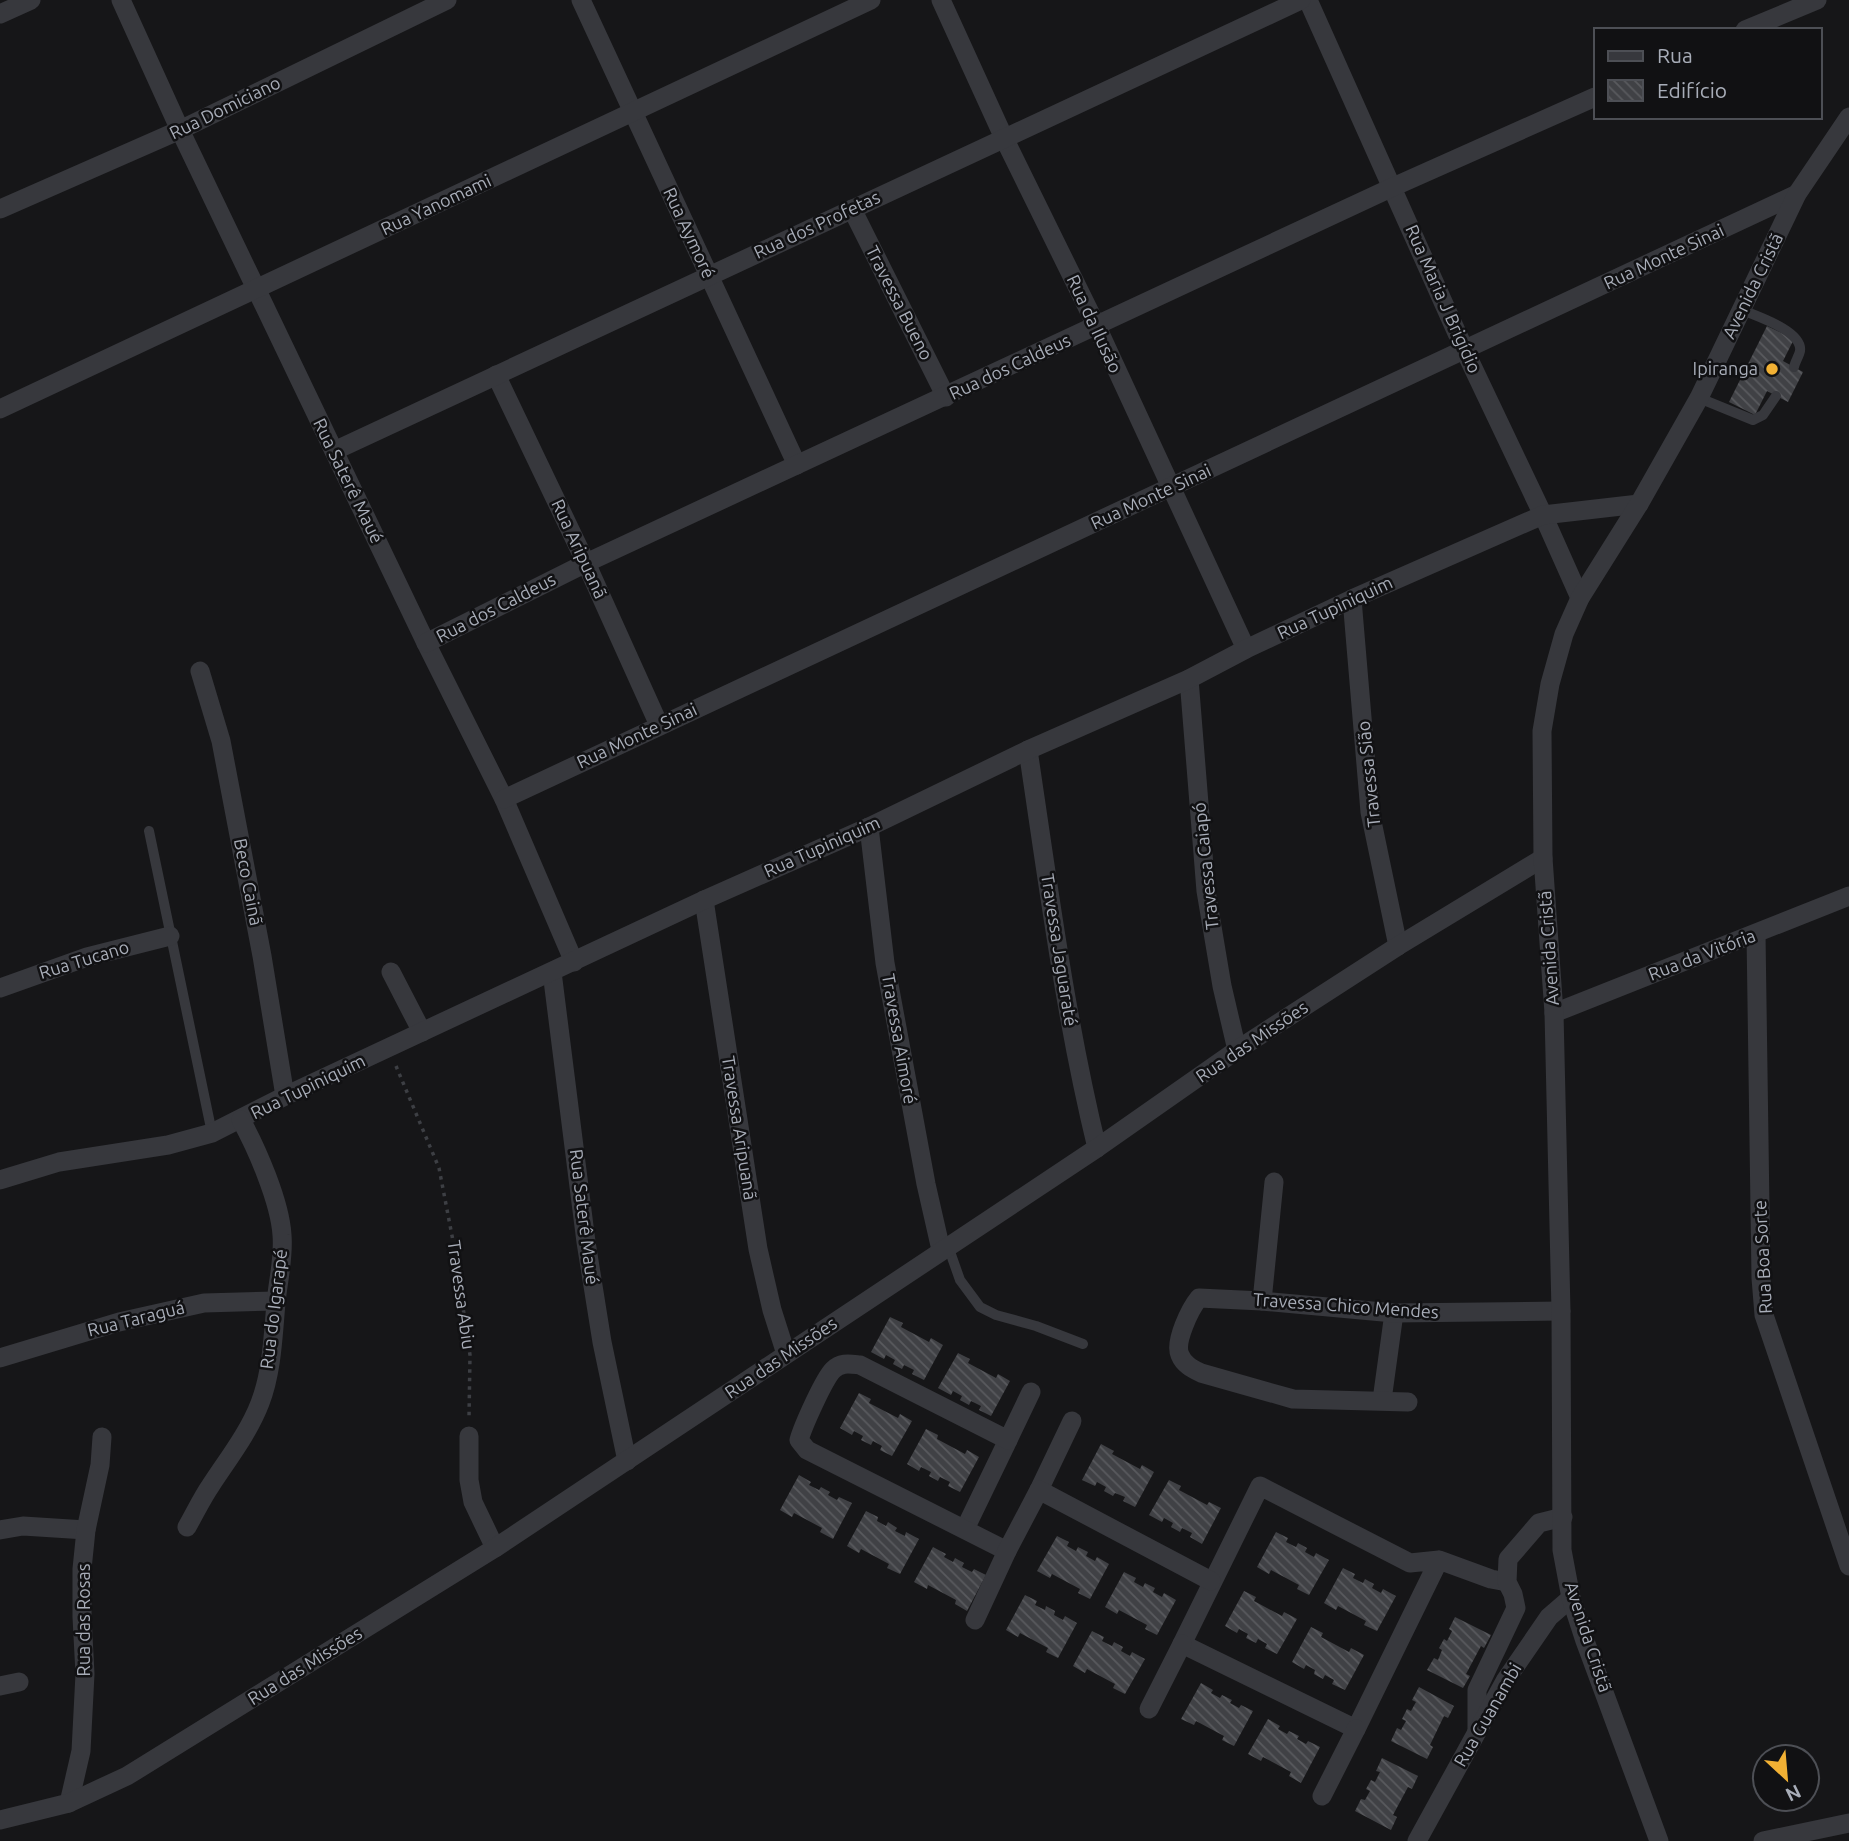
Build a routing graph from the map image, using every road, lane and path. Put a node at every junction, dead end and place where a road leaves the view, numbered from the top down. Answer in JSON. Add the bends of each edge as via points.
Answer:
{"nodes":[{"id":1,"x":31,"y":0,"type":"edge"},
{"id":2,"x":121,"y":0,"type":"edge"},
{"id":3,"x":447,"y":0,"type":"edge"},
{"id":4,"x":581,"y":0,"type":"edge"},
{"id":5,"x":871,"y":0,"type":"edge"},
{"id":6,"x":941,"y":0,"type":"edge"},
{"id":7,"x":1301,"y":0,"type":"edge"},
{"id":8,"x":1308,"y":0,"type":"edge"},
{"id":9,"x":1817,"y":0,"type":"edge"},
{"id":10,"x":0,"y":14,"type":"edge"},
{"id":11,"x":1750,"y":28,"type":"edge"},
{"id":12,"x":1594,"y":97,"type":"edge"},
{"id":13,"x":633,"y":112,"type":"junction"},
{"id":14,"x":1849,"y":117,"type":"edge"},
{"id":15,"x":180,"y":130,"type":"junction"},
{"id":16,"x":1004,"y":138,"type":"junction"},
{"id":17,"x":1393,"y":187,"type":"junction"},
{"id":18,"x":1797,"y":194,"type":"junction"},
{"id":19,"x":0,"y":209,"type":"edge"},
{"id":20,"x":852,"y":209,"type":"junction"},
{"id":21,"x":709,"y":276,"type":"junction"},
{"id":22,"x":257,"y":288,"type":"junction"},
{"id":23,"x":1742,"y":310,"type":"junction"},
{"id":24,"x":1097,"y":327,"type":"junction"},
{"id":25,"x":1465,"y":351,"type":"junction"},
{"id":26,"x":1794,"y":367,"type":"dead end"},
{"id":27,"x":496,"y":375,"type":"junction"},
{"id":28,"x":1776,"y":396,"type":"dead end"},
{"id":29,"x":946,"y":397,"type":"junction"},
{"id":30,"x":1699,"y":398,"type":"junction"},
{"id":31,"x":0,"y":409,"type":"edge"},
{"id":32,"x":334,"y":451,"type":"junction"},
{"id":33,"x":796,"y":465,"type":"junction"},
{"id":34,"x":1170,"y":488,"type":"junction"},
{"id":35,"x":1639,"y":504,"type":"junction"},
{"id":36,"x":1543,"y":514,"type":"junction"},
{"id":37,"x":586,"y":563,"type":"junction"},
{"id":38,"x":1580,"y":598,"type":"junction"},
{"id":39,"x":1352,"y":599,"type":"junction"},
{"id":40,"x":426,"y":643,"type":"junction"},
{"id":41,"x":1246,"y":649,"type":"junction"},
{"id":42,"x":200,"y":671,"type":"dead end"},
{"id":43,"x":1189,"y":680,"type":"junction"},
{"id":44,"x":659,"y":725,"type":"junction"},
{"id":45,"x":1028,"y":750,"type":"junction"},
{"id":46,"x":504,"y":799,"type":"junction"},
{"id":47,"x":869,"y":827,"type":"junction"},
{"id":48,"x":149,"y":831,"type":"dead end"},
{"id":49,"x":1543,"y":858,"type":"junction"},
{"id":50,"x":1849,"y":896,"type":"edge"},
{"id":51,"x":704,"y":900,"type":"junction"},
{"id":52,"x":1756,"y":934,"type":"junction"},
{"id":53,"x":170,"y":936,"type":"junction"},
{"id":54,"x":1398,"y":946,"type":"junction"},
{"id":55,"x":574,"y":962,"type":"junction"},
{"id":56,"x":391,"y":972,"type":"dead end"},
{"id":57,"x":552,"y":972,"type":"junction"},
{"id":58,"x":0,"y":988,"type":"edge"},
{"id":59,"x":1554,"y":1013,"type":"junction"},
{"id":60,"x":422,"y":1032,"type":"junction"},
{"id":61,"x":388,"y":1048,"type":"junction"},
{"id":62,"x":1237,"y":1050,"type":"junction"},
{"id":63,"x":285,"y":1096,"type":"junction"},
{"id":64,"x":241,"y":1120,"type":"junction"},
{"id":65,"x":212,"y":1133,"type":"junction"},
{"id":66,"x":1097,"y":1148,"type":"junction"},
{"id":67,"x":0,"y":1180,"type":"edge"},
{"id":68,"x":1274,"y":1182,"type":"dead end"},
{"id":69,"x":944,"y":1248,"type":"junction"},
{"id":70,"x":276,"y":1301,"type":"junction"},
{"id":71,"x":1262,"y":1301,"type":"junction"},
{"id":72,"x":1561,"y":1311,"type":"junction"},
{"id":73,"x":1394,"y":1313,"type":"junction"},
{"id":74,"x":1083,"y":1345,"type":"dead end"},
{"id":75,"x":786,"y":1354,"type":"junction"},
{"id":76,"x":0,"y":1358,"type":"edge"},
{"id":77,"x":1031,"y":1392,"type":"dead end"},
{"id":78,"x":1382,"y":1400,"type":"junction"},
{"id":79,"x":1408,"y":1402,"type":"dead end"},
{"id":80,"x":1072,"y":1421,"type":"dead end"},
{"id":81,"x":469,"y":1436,"type":"joint"},
{"id":82,"x":102,"y":1437,"type":"dead end"},
{"id":83,"x":1008,"y":1440,"type":"junction"},
{"id":84,"x":627,"y":1461,"type":"junction"},
{"id":85,"x":1039,"y":1490,"type":"junction"},
{"id":86,"x":1563,"y":1517,"type":"junction"},
{"id":87,"x":187,"y":1527,"type":"dead end"},
{"id":88,"x":965,"y":1529,"type":"junction"},
{"id":89,"x":0,"y":1530,"type":"edge"},
{"id":90,"x":86,"y":1530,"type":"junction"},
{"id":91,"x":495,"y":1548,"type":"junction"},
{"id":92,"x":1007,"y":1551,"type":"junction"},
{"id":93,"x":1439,"y":1560,"type":"junction"},
{"id":94,"x":1849,"y":1566,"type":"edge"},
{"id":95,"x":1211,"y":1581,"type":"junction"},
{"id":96,"x":1507,"y":1582,"type":"junction"},
{"id":97,"x":1571,"y":1598,"type":"junction"},
{"id":98,"x":975,"y":1620,"type":"dead end"},
{"id":99,"x":1182,"y":1644,"type":"junction"},
{"id":100,"x":1149,"y":1709,"type":"dead end"},
{"id":101,"x":1356,"y":1729,"type":"junction"},
{"id":102,"x":1477,"y":1731,"type":"junction"},
{"id":103,"x":1322,"y":1796,"type":"dead end"},
{"id":104,"x":69,"y":1803,"type":"junction"},
{"id":105,"x":0,"y":1820,"type":"edge"},
{"id":106,"x":1849,"y":1823,"type":"edge"},
{"id":107,"x":1417,"y":1841,"type":"edge"},
{"id":108,"x":1658,"y":1841,"type":"edge"},
{"id":109,"x":1763,"y":1841,"type":"edge"}],
"edges":[{"from":1,"to":10,"type":"street"},
{"from":2,"to":15,"type":"street","name":"Rua Saterê Maué"},
{"from":3,"to":15,"type":"street","name":"Rua Domiciano"},
{"from":4,"to":13,"type":"street","name":"Rua Aymoré"},
{"from":5,"to":13,"type":"street","name":"Rua Yanomami"},
{"from":6,"to":16,"type":"street","name":"Rua da Ilusão"},
{"from":7,"to":16,"type":"street","name":"Rua dos Profetas"},
{"from":8,"to":17,"type":"street","name":"Rua Maria J Brigídio"},
{"from":9,"to":11,"type":"street"},
{"from":12,"to":17,"type":"street","name":"Rua dos Caldeus"},
{"from":13,"to":21,"type":"street","name":"Rua Aymoré"},
{"from":13,"to":22,"type":"street","name":"Rua Yanomami"},
{"from":14,"to":18,"type":"street","name":"Avenida Cristã"},
{"from":15,"to":19,"type":"street","name":"Rua Domiciano"},
{"from":15,"to":22,"type":"street","name":"Rua Saterê Maué"},
{"from":16,"to":20,"type":"street","name":"Rua dos Profetas"},
{"from":16,"to":24,"type":"street","name":"Rua da Ilusão"},
{"from":17,"to":24,"type":"street","name":"Rua dos Caldeus"},
{"from":17,"to":25,"type":"street","name":"Rua Maria J Brigídio"},
{"from":18,"to":23,"type":"street","name":"Avenida Cristã"},
{"from":18,"to":25,"type":"street","name":"Rua Monte Sinai"},
{"from":20,"to":21,"type":"street","name":"Rua dos Profetas"},
{"from":20,"to":29,"type":"street","name":"Travessa Bueno"},
{"from":21,"to":27,"type":"street","name":"Rua dos Profetas"},
{"from":21,"to":33,"type":"street","name":"Rua Aymoré"},
{"from":22,"to":31,"type":"street","name":"Rua Yanomami"},
{"from":22,"to":32,"type":"street","name":"Rua Saterê Maué"},
{"from":23,"to":26,"type":"lane","via":[[1796,338],[1800,351]]},
{"from":23,"to":30,"type":"street","name":"Avenida Cristã"},
{"from":24,"to":29,"type":"street","name":"Rua dos Caldeus"},
{"from":24,"to":34,"type":"street","name":"Rua da Ilusão"},
{"from":25,"to":34,"type":"street","name":"Rua Monte Sinai"},
{"from":25,"to":36,"type":"street","name":"Rua Maria J Brigídio"},
{"from":27,"to":32,"type":"street","name":"Rua dos Profetas"},
{"from":27,"to":37,"type":"street","name":"Rua Aripuanã"},
{"from":28,"to":30,"type":"lane","via":[[1763,415],[1753,420]]},
{"from":29,"to":33,"type":"street","name":"Rua dos Caldeus"},
{"from":30,"to":35,"type":"street","name":"Avenida Cristã"},
{"from":32,"to":40,"type":"street","name":"Rua Saterê Maué"},
{"from":33,"to":37,"type":"street","name":"Rua dos Caldeus"},
{"from":34,"to":41,"type":"street","name":"Rua da Ilusão"},
{"from":34,"to":44,"type":"street","name":"Rua Monte Sinai"},
{"from":35,"to":36,"type":"street","name":"Rua Tupiniquim"},
{"from":35,"to":38,"type":"street","name":"Avenida Cristã"},
{"from":36,"to":38,"type":"street","name":"Rua Maria J Brigídio"},
{"from":36,"to":39,"type":"street","name":"Rua Tupiniquim"},
{"from":37,"to":40,"type":"street","name":"Rua dos Caldeus"},
{"from":37,"to":44,"type":"street","name":"Rua Aripuanã"},
{"from":38,"to":49,"type":"street","name":"Avenida Cristã","via":[[1549,684],[1542,731]]},
{"from":39,"to":41,"type":"street","name":"Rua Tupiniquim"},
{"from":39,"to":54,"type":"street","name":"Travessa Sião","via":[[1370,812]]},
{"from":40,"to":46,"type":"street","name":"Rua Saterê Maué"},
{"from":41,"to":43,"type":"street","name":"Rua Tupiniquim"},
{"from":42,"to":63,"type":"street","name":"Beco Cainã","via":[[221,740]]},
{"from":43,"to":45,"type":"street","name":"Rua Tupiniquim"},
{"from":43,"to":62,"type":"street","name":"Travessa Caiapó","via":[[1206,891]]},
{"from":44,"to":46,"type":"street","name":"Rua Monte Sinai"},
{"from":45,"to":47,"type":"street","name":"Rua Tupiniquim"},
{"from":45,"to":66,"type":"street","name":"Travessa Jaguaraté","via":[[1057,947]]},
{"from":46,"to":55,"type":"street","name":"Rua Saterê Maué"},
{"from":47,"to":51,"type":"street","name":"Rua Tupiniquim"},
{"from":47,"to":69,"type":"street","name":"Travessa Aimoré","via":[[885,963],[926,1184]]},
{"from":48,"to":53,"type":"lane"},
{"from":49,"to":54,"type":"street","name":"Rua das Missões"},
{"from":49,"to":59,"type":"street","name":"Avenida Cristã"},
{"from":50,"to":52,"type":"street","name":"Rua da Vitória"},
{"from":51,"to":55,"type":"street","name":"Rua Tupiniquim"},
{"from":51,"to":75,"type":"street","name":"Travessa Aripuanã","via":[[758,1249]]},
{"from":52,"to":59,"type":"street","name":"Rua da Vitória"},
{"from":52,"to":94,"type":"street","name":"Rua Boa Sorte","via":[[1764,1315]]},
{"from":53,"to":58,"type":"street","name":"Rua Tucano","via":[[87,957]]},
{"from":53,"to":65,"type":"lane"},
{"from":54,"to":62,"type":"street","name":"Rua das Missões"},
{"from":55,"to":57,"type":"street","name":"Rua Tupiniquim"},
{"from":56,"to":60,"type":"street"},
{"from":57,"to":60,"type":"street","name":"Rua Tupiniquim"},
{"from":57,"to":84,"type":"street","name":"Rua Saterê Maué","via":[[586,1242]]},
{"from":59,"to":72,"type":"street","name":"Avenida Cristã"},
{"from":60,"to":61,"type":"street","name":"Rua Tupiniquim"},
{"from":61,"to":63,"type":"street","name":"Rua Tupiniquim"},
{"from":61,"to":81,"type":"path","name":"Travessa Abiu","via":[[439,1168],[470,1355]]},
{"from":62,"to":66,"type":"street","name":"Rua das Missões"},
{"from":63,"to":64,"type":"street","name":"Rua Tupiniquim"},
{"from":64,"to":65,"type":"street","name":"Rua Tupiniquim"},
{"from":64,"to":70,"type":"street","name":"Rua do Igarapé","via":[[253,1142],[282,1233]]},
{"from":65,"to":67,"type":"street","name":"Rua Tupiniquim","via":[[168,1145],[59,1162]]},
{"from":66,"to":69,"type":"street","name":"Rua das Missões"},
{"from":68,"to":71,"type":"street"},
{"from":69,"to":74,"type":"lane","via":[[980,1307]]},
{"from":69,"to":75,"type":"street","name":"Rua das Missões"},
{"from":70,"to":76,"type":"street","name":"Rua Taraguá","via":[[204,1303],[119,1322]]},
{"from":70,"to":87,"type":"street","name":"Rua do Igarapé","via":[[273,1346],[260,1403]]},
{"from":71,"to":73,"type":"street","name":"Travessa Chico Mendes"},
{"from":71,"to":78,"type":"street","name":"Travessa Chico Mendes","via":[[1199,1298],[1179,1341],[1179,1354],[1188,1366],[1293,1399]]},
{"from":72,"to":73,"type":"street","name":"Travessa Chico Mendes"},
{"from":72,"to":86,"type":"street","name":"Avenida Cristã"},
{"from":73,"to":78,"type":"street"},
{"from":75,"to":84,"type":"street","name":"Rua das Missões"},
{"from":77,"to":83,"type":"street"},
{"from":78,"to":79,"type":"street"},
{"from":80,"to":85,"type":"street"},
{"from":81,"to":91,"type":"street","via":[[468,1480]]},
{"from":82,"to":90,"type":"street","name":"Rua das Rosas"},
{"from":83,"to":88,"type":"street"},
{"from":83,"to":88,"type":"street","via":[[860,1365],[844,1363],[832,1370],[803,1427],[799,1440],[807,1450]]},
{"from":84,"to":91,"type":"street","name":"Rua das Missões"},
{"from":85,"to":92,"type":"street"},
{"from":85,"to":95,"type":"street"},
{"from":86,"to":96,"type":"street","via":[[1539,1523],[1508,1559]]},
{"from":86,"to":97,"type":"street","name":"Avenida Cristã","via":[[1562,1550]]},
{"from":88,"to":92,"type":"street"},
{"from":89,"to":90,"type":"street","via":[[23,1526]]},
{"from":90,"to":104,"type":"street","name":"Rua das Rosas","via":[[81,1751]]},
{"from":91,"to":104,"type":"street","name":"Rua das Missões","via":[[127,1776]]},
{"from":92,"to":98,"type":"street"},
{"from":93,"to":95,"type":"street","via":[[1410,1563],[1260,1486]]},
{"from":93,"to":96,"type":"street"},
{"from":93,"to":101,"type":"street"},
{"from":95,"to":99,"type":"street"},
{"from":96,"to":102,"type":"street","via":[[1516,1608],[1477,1690]]},
{"from":97,"to":102,"type":"street","name":"Rua Guanambi","via":[[1549,1617]]},
{"from":97,"to":108,"type":"street","name":"Avenida Cristã"},
{"from":99,"to":100,"type":"street"},
{"from":99,"to":101,"type":"street"},
{"from":101,"to":103,"type":"street"},
{"from":102,"to":107,"type":"street","name":"Rua Guanambi"},
{"from":104,"to":105,"type":"street","name":"Rua das Missões"},
{"from":106,"to":109,"type":"street"}]}
